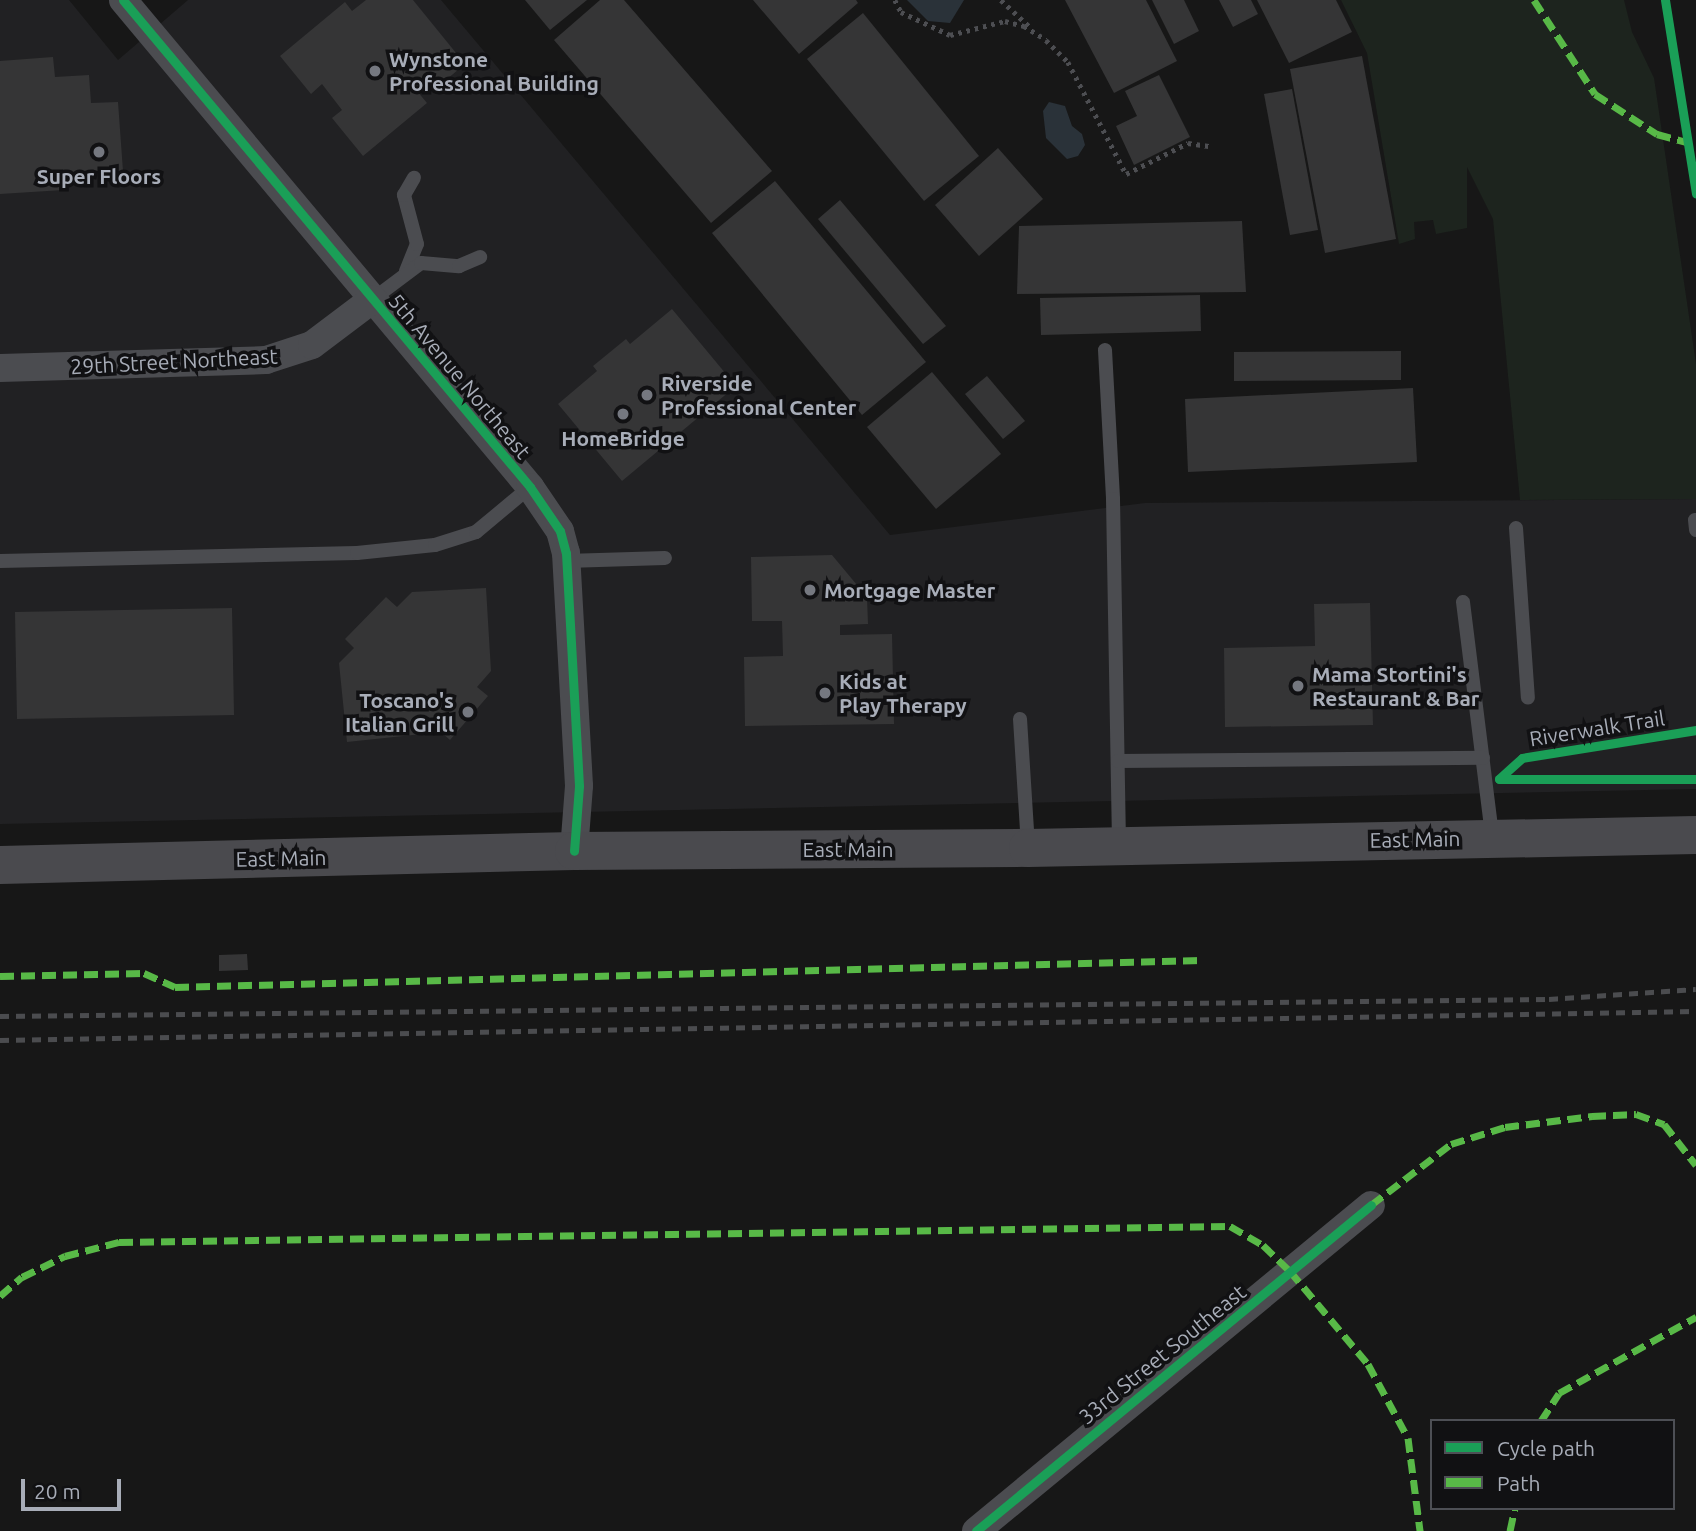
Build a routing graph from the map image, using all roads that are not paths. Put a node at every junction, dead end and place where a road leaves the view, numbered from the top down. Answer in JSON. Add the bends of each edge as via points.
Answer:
{"nodes":[{"id":1,"x":123,"y":0,"type":"edge"},
{"id":2,"x":414,"y":178,"type":"dead end"},
{"id":3,"x":480,"y":257,"type":"dead end"},
{"id":4,"x":405,"y":272,"type":"junction"},
{"id":5,"x":373,"y":299,"type":"junction"},
{"id":6,"x":1105,"y":350,"type":"dead end"},
{"id":7,"x":0,"y":368,"type":"edge"},
{"id":8,"x":530,"y":488,"type":"junction"},
{"id":9,"x":1516,"y":528,"type":"dead end"},
{"id":10,"x":665,"y":558,"type":"dead end"},
{"id":11,"x":0,"y":561,"type":"edge"},
{"id":12,"x":566,"y":561,"type":"junction"},
{"id":13,"x":1463,"y":602,"type":"dead end"},
{"id":14,"x":1528,"y":698,"type":"dead end"},
{"id":15,"x":1020,"y":719,"type":"dead end"},
{"id":16,"x":1483,"y":758,"type":"junction"},
{"id":17,"x":1118,"y":761,"type":"junction"},
{"id":18,"x":1689,"y":835,"type":"edge"},
{"id":19,"x":1493,"y":837,"type":"junction"},
{"id":20,"x":1119,"y":845,"type":"junction"},
{"id":21,"x":1028,"y":848,"type":"junction"},
{"id":22,"x":574,"y":851,"type":"junction"},
{"id":23,"x":0,"y":865,"type":"edge"},
{"id":24,"x":1371,"y":1205,"type":"dead end"},
{"id":25,"x":975,"y":1531,"type":"edge"}],
"edges":[{"from":1,"to":5,"type":"street","name":"5th Avenue Northeast"},
{"from":2,"to":4,"type":"lane","via":[[404,195],[417,244]]},
{"from":3,"to":4,"type":"lane","via":[[459,266],[421,263]]},
{"from":4,"to":5,"type":"lane"},
{"from":5,"to":7,"type":"street","name":"29th Street Northeast","via":[[334,331],[286,356]]},
{"from":5,"to":8,"type":"street","name":"5th Avenue Northeast"},
{"from":6,"to":17,"type":"lane"},
{"from":8,"to":11,"type":"lane","via":[[476,532],[435,545],[357,553]]},
{"from":8,"to":12,"type":"street","name":"5th Avenue Northeast","via":[[560,531]]},
{"from":9,"to":14,"type":"lane"},
{"from":10,"to":12,"type":"lane"},
{"from":12,"to":22,"type":"street","name":"5th Avenue Northeast","via":[[579,786]]},
{"from":13,"to":16,"type":"lane"},
{"from":15,"to":21,"type":"lane"},
{"from":16,"to":17,"type":"lane"},
{"from":16,"to":19,"type":"lane"},
{"from":17,"to":20,"type":"lane"},
{"from":18,"to":19,"type":"main road","name":"East Main"},
{"from":19,"to":20,"type":"main road","name":"East Main"},
{"from":20,"to":21,"type":"main road","name":"East Main"},
{"from":21,"to":22,"type":"main road","name":"East Main"},
{"from":22,"to":23,"type":"main road","name":"East Main"},
{"from":24,"to":25,"type":"street","name":"33rd Street Southeast"}]}
